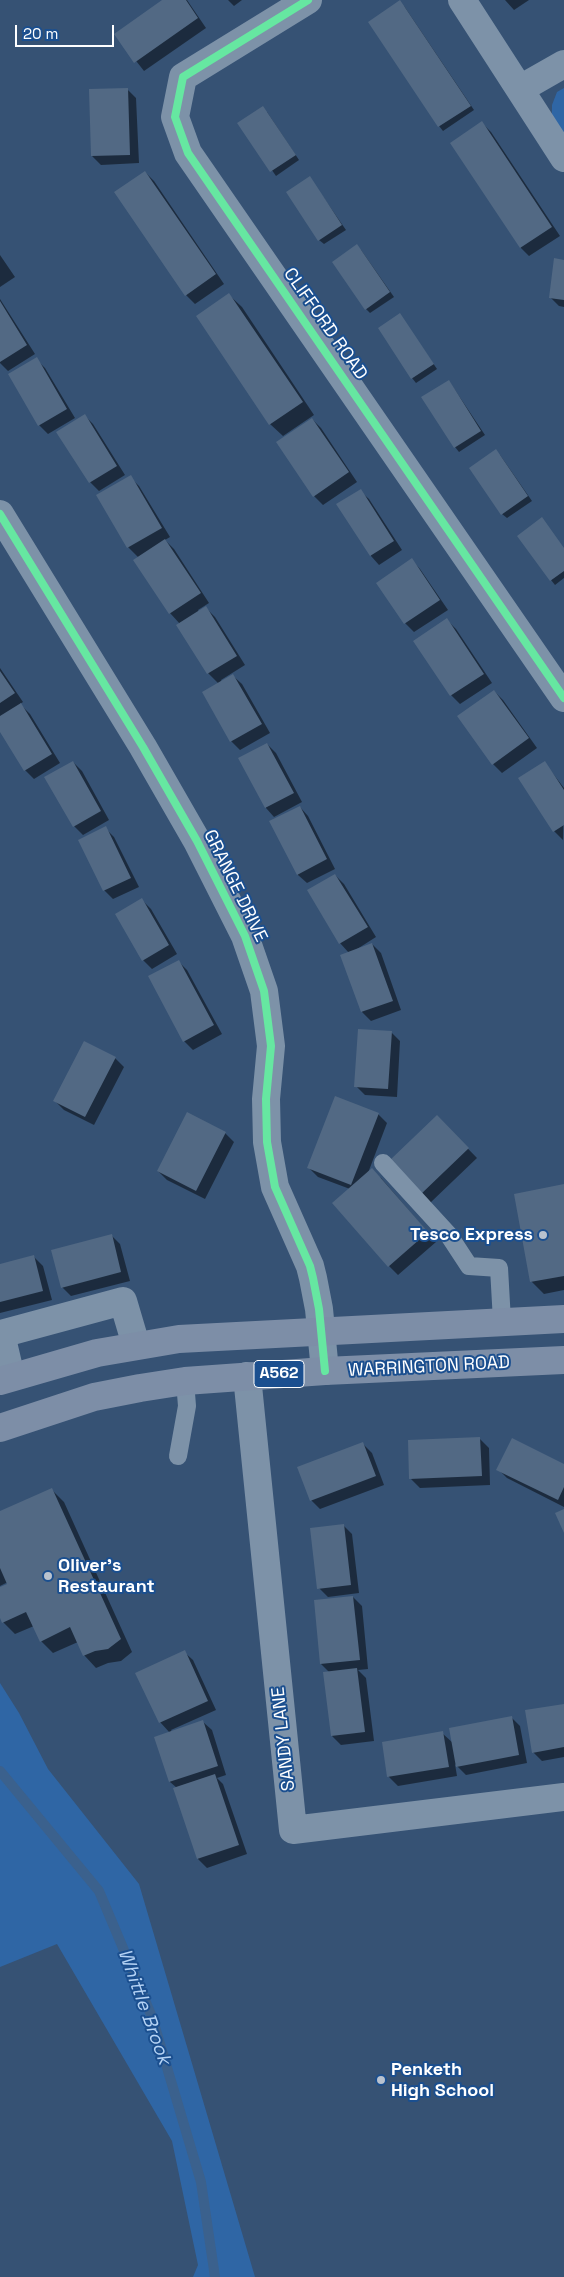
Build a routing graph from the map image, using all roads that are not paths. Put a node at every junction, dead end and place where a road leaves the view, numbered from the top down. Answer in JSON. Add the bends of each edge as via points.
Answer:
{"nodes":[{"id":1,"x":308,"y":0,"type":"edge"},
{"id":2,"x":462,"y":0,"type":"edge"},
{"id":3,"x":564,"y":64,"type":"edge"},
{"id":4,"x":520,"y":89,"type":"junction"},
{"id":5,"x":564,"y":158,"type":"edge"},
{"id":6,"x":0,"y":514,"type":"edge"},
{"id":7,"x":564,"y":698,"type":"edge"},
{"id":8,"x":383,"y":1163,"type":"dead end"},
{"id":9,"x":564,"y":1319,"type":"edge"},
{"id":10,"x":502,"y":1321,"type":"junction"},
{"id":11,"x":321,"y":1330,"type":"junction"},
{"id":12,"x":136,"y":1345,"type":"junction"},
{"id":13,"x":564,"y":1360,"type":"edge"},
{"id":14,"x":325,"y":1371,"type":"junction"},
{"id":15,"x":247,"y":1376,"type":"junction"},
{"id":16,"x":6,"y":1379,"type":"edge"},
{"id":17,"x":185,"y":1381,"type":"junction"},
{"id":18,"x":1,"y":1426,"type":"edge"},
{"id":19,"x":178,"y":1456,"type":"dead end"},
{"id":20,"x":564,"y":1797,"type":"edge"}],
"edges":[{"from":1,"to":7,"type":"street","name":"CLIFFORD ROAD","via":[[183,77],[174,117],[188,153]]},
{"from":2,"to":4,"type":"street"},
{"from":3,"to":4,"type":"street"},
{"from":4,"to":5,"type":"street"},
{"from":6,"to":11,"type":"street","name":"GRANGE DRIVE","via":[[143,747],[197,841],[245,936],[264,991],[271,1046],[266,1099],[267,1142],[275,1187],[310,1266]]},
{"from":8,"to":10,"type":"lane","via":[[448,1234],[469,1266],[499,1268]]},
{"from":9,"to":10,"type":"main road","number":"A562"},
{"from":10,"to":11,"type":"main road","number":"A562"},
{"from":11,"to":12,"type":"main road","number":"A562","via":[[179,1339]]},
{"from":11,"to":14,"type":"street","name":"GRANGE DRIVE"},
{"from":12,"to":16,"type":"main road","number":"A562"},
{"from":12,"to":16,"type":"street","via":[[123,1301],[2,1334]]},
{"from":13,"to":14,"type":"main road","name":"WARRINGTON ROAD","number":"A562"},
{"from":14,"to":15,"type":"main road","name":"WARRINGTON ROAD","number":"A562"},
{"from":15,"to":17,"type":"main road","name":"WARRINGTON ROAD","number":"A562"},
{"from":15,"to":20,"type":"street","name":"SANDY LANE","via":[[293,1830]]},
{"from":17,"to":18,"type":"main road","name":"WARRINGTON ROAD","number":"A562","via":[[94,1397]]},
{"from":17,"to":19,"type":"lane","via":[[187,1406]]}]}
